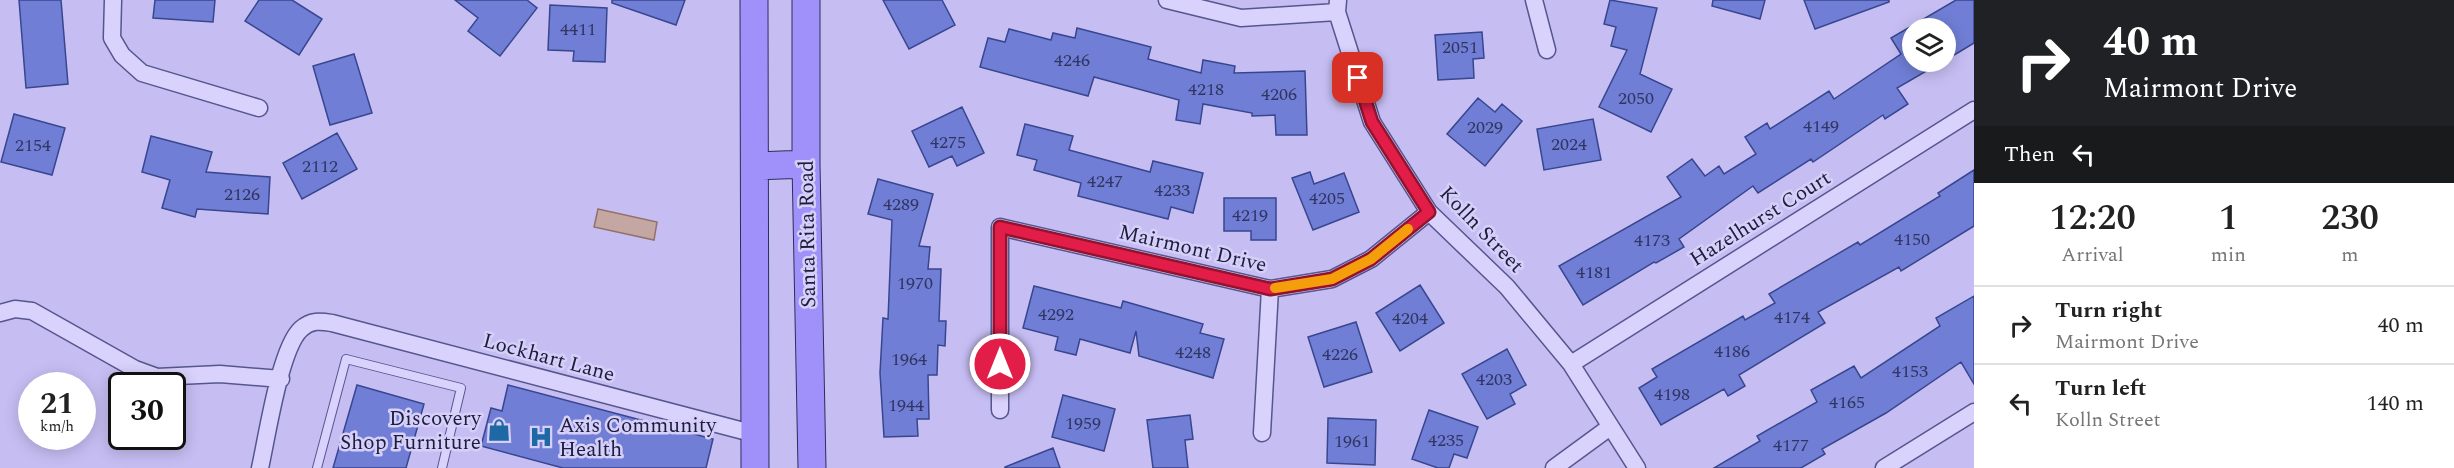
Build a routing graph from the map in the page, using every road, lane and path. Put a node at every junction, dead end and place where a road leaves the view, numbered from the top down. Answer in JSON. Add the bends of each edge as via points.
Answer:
{"nodes":[{"id":1,"x":113,"y":0,"type":"edge"},
{"id":2,"x":754,"y":0,"type":"edge"},
{"id":3,"x":806,"y":0,"type":"edge"},
{"id":4,"x":1167,"y":0,"type":"edge"},
{"id":5,"x":1533,"y":0,"type":"edge"},
{"id":6,"x":1338,"y":6,"type":"edge"},
{"id":7,"x":1547,"y":50,"type":"dead end"},
{"id":8,"x":259,"y":108,"type":"dead end"},
{"id":9,"x":1974,"y":110,"type":"edge"},
{"id":10,"x":806,"y":164,"type":"junction"},
{"id":11,"x":755,"y":166,"type":"junction"},
{"id":12,"x":1429,"y":212,"type":"junction"},
{"id":13,"x":1270,"y":289,"type":"junction"},
{"id":14,"x":0,"y":313,"type":"edge"},
{"id":15,"x":1571,"y":364,"type":"junction"},
{"id":16,"x":281,"y":379,"type":"junction"},
{"id":17,"x":1000,"y":410,"type":"dead end"},
{"id":18,"x":1974,"y":412,"type":"edge"},
{"id":19,"x":1610,"y":427,"type":"junction"},
{"id":20,"x":1262,"y":433,"type":"dead end"},
{"id":21,"x":754,"y":434,"type":"junction"},
{"id":22,"x":756,"y":466,"type":"edge"},
{"id":23,"x":260,"y":468,"type":"edge"},
{"id":24,"x":317,"y":468,"type":"edge"},
{"id":25,"x":442,"y":468,"type":"edge"},
{"id":26,"x":812,"y":468,"type":"edge"},
{"id":27,"x":1554,"y":468,"type":"edge"},
{"id":28,"x":1637,"y":468,"type":"edge"},
{"id":29,"x":1884,"y":468,"type":"edge"}],
"edges":[{"from":1,"to":8,"type":"street","via":[[111,38],[122,55],[142,73]]},
{"from":2,"to":11,"type":"main road"},
{"from":3,"to":10,"type":"main road","name":"Santa Rita Road"},
{"from":4,"to":6,"type":"street","via":[[1241,18]]},
{"from":5,"to":7,"type":"street"},
{"from":6,"to":12,"type":"street","name":"Kolln Street","via":[[1372,122]]},
{"from":9,"to":15,"type":"street","name":"Hazelhurst Court"},
{"from":10,"to":11,"type":"main road"},
{"from":10,"to":26,"type":"main road","name":"Santa Rita Road"},
{"from":11,"to":21,"type":"main road"},
{"from":12,"to":13,"type":"street","name":"Mairmont Drive","via":[[1371,259],[1332,279]]},
{"from":12,"to":15,"type":"street","name":"Kolln Street","via":[[1507,287]]},
{"from":13,"to":17,"type":"street","name":"Mairmont Drive","via":[[1000,227]]},
{"from":13,"to":20,"type":"street"},
{"from":14,"to":16,"type":"street","via":[[15,309],[32,311],[135,369],[157,377],[220,374]]},
{"from":15,"to":19,"type":"street","name":"Kolln Street"},
{"from":16,"to":21,"type":"street","name":"Lockhart Lane","via":[[286,354],[301,329],[314,321],[332,322]]},
{"from":16,"to":23,"type":"street"},
{"from":18,"to":29,"type":"street"},
{"from":19,"to":27,"type":"street"},
{"from":19,"to":28,"type":"street","name":"Kolln Street"},
{"from":21,"to":22,"type":"main road"},
{"from":24,"to":25,"type":"lane","via":[[346,359],[461,388]]}]}
